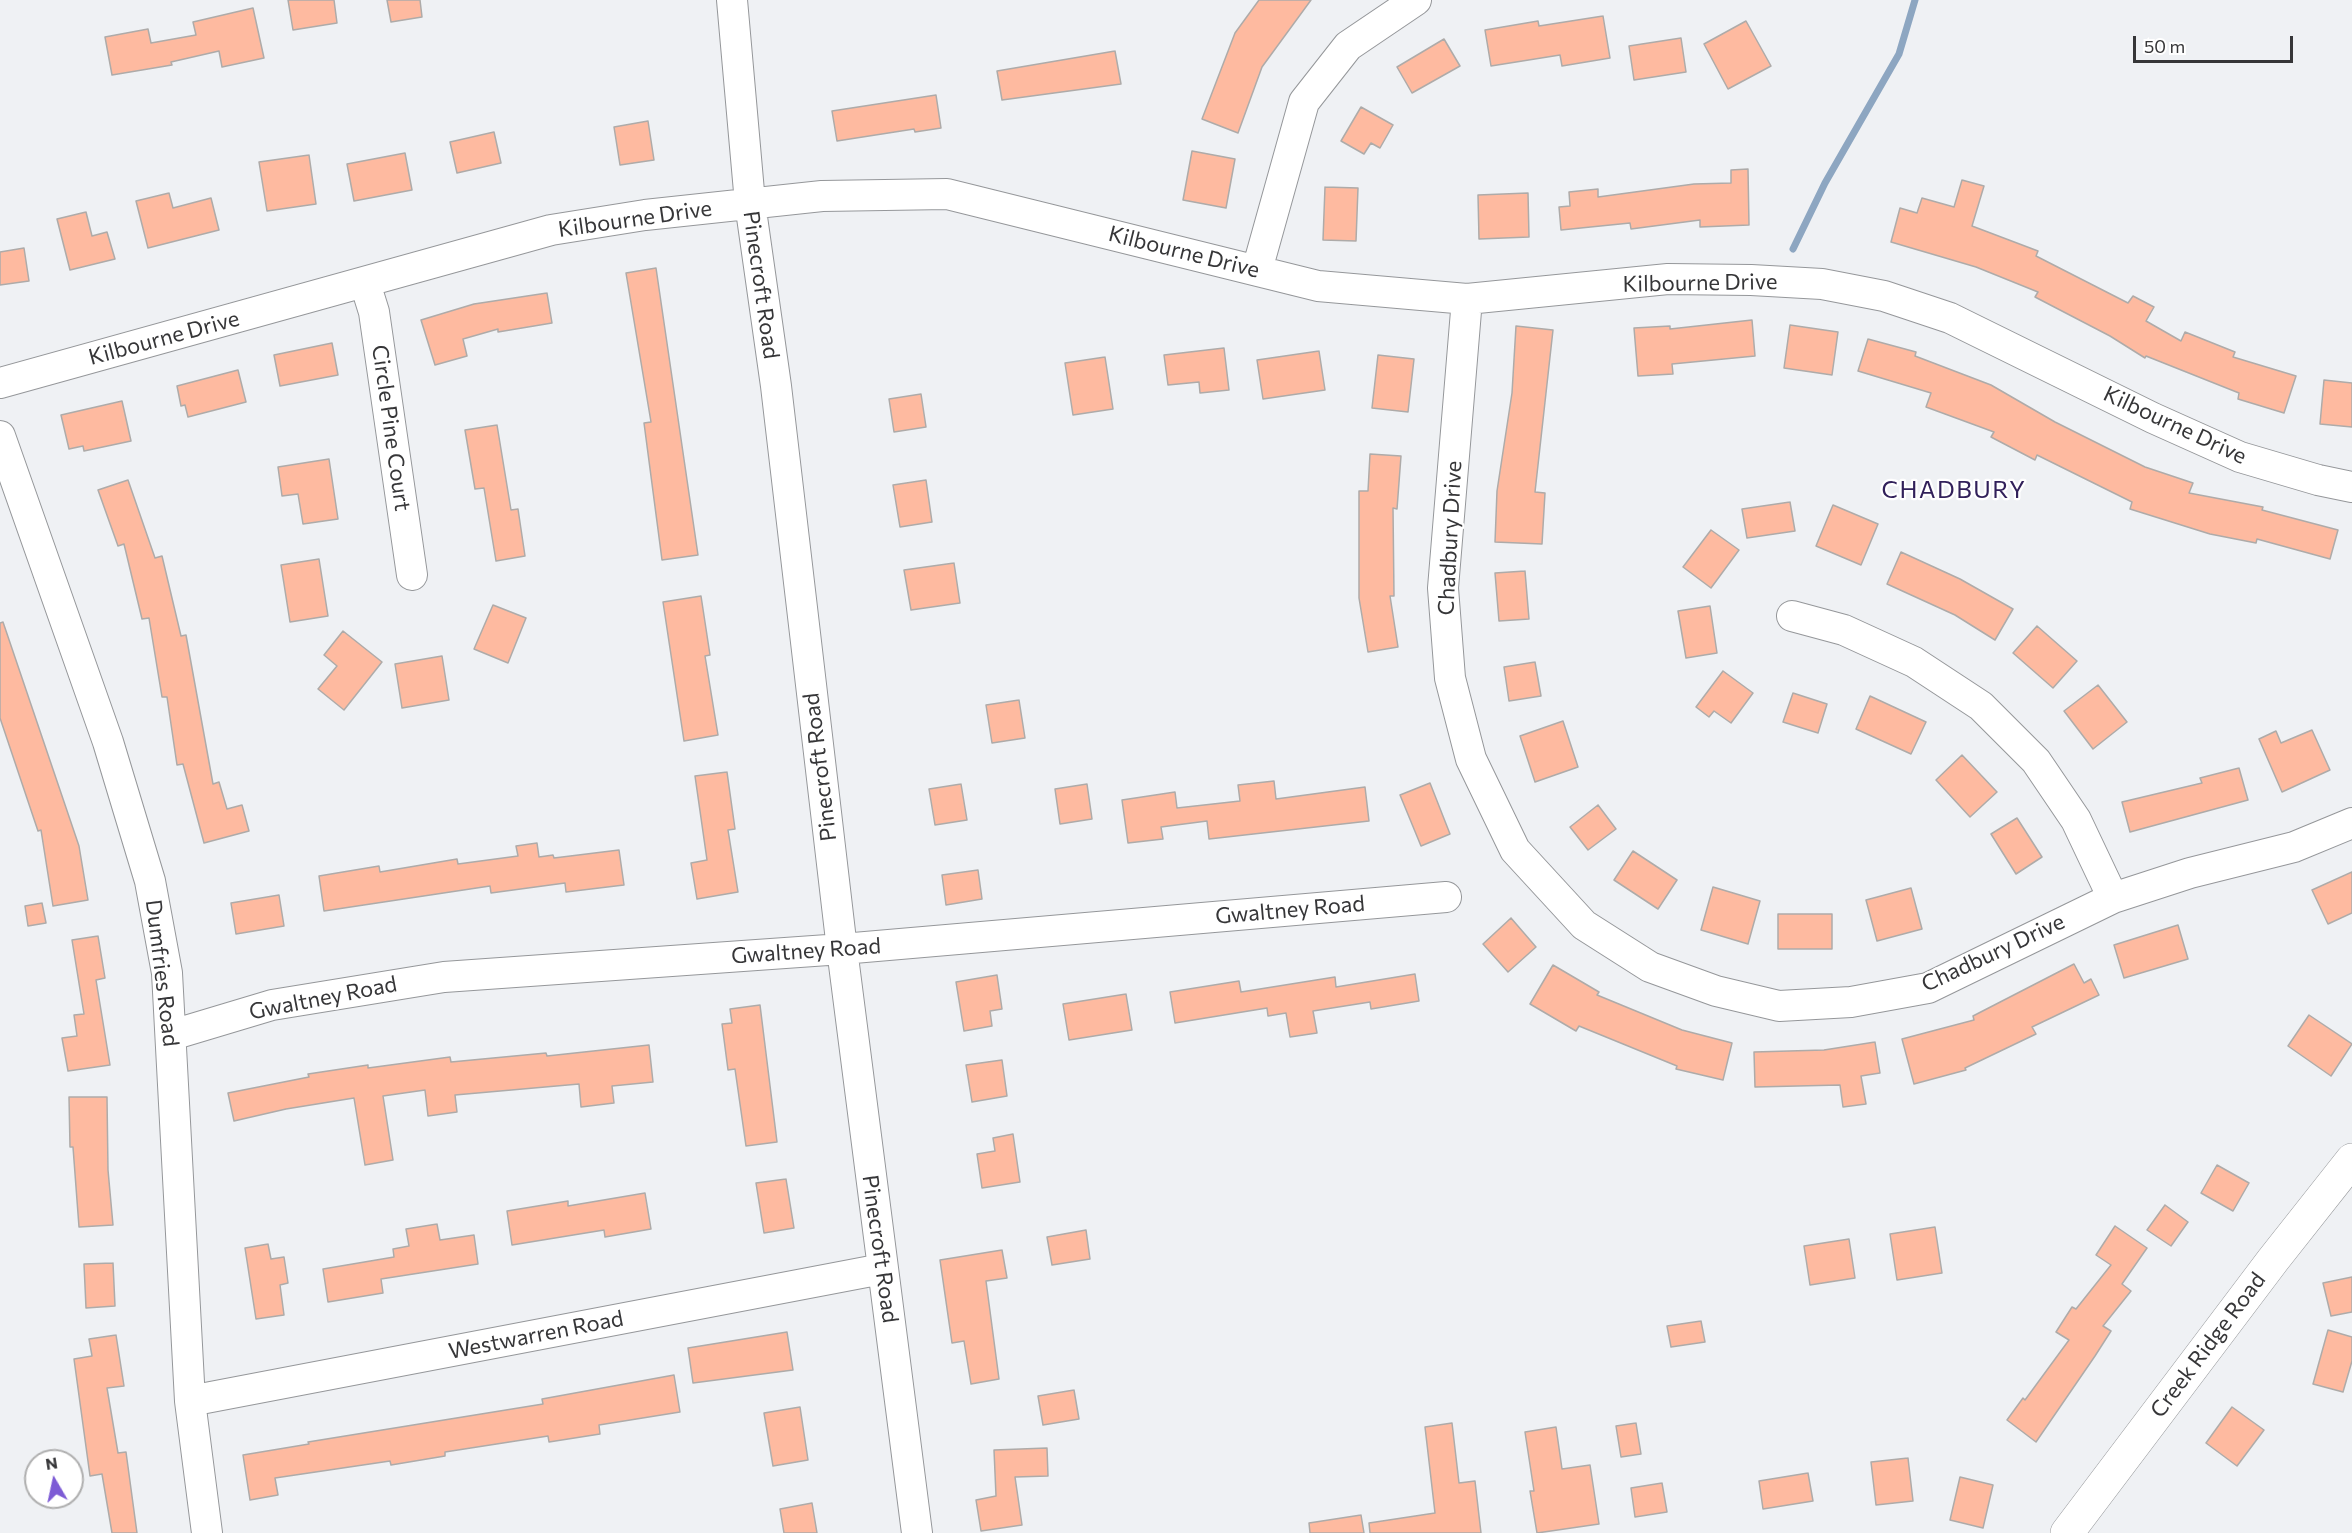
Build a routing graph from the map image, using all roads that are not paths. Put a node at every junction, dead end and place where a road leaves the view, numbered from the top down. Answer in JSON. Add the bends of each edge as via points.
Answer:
{"nodes":[{"id":1,"x":732,"y":0,"type":"edge"},
{"id":2,"x":1416,"y":0,"type":"edge"},
{"id":3,"x":750,"y":203,"type":"junction"},
{"id":4,"x":1257,"y":270,"type":"junction"},
{"id":5,"x":365,"y":283,"type":"junction"},
{"id":6,"x":1467,"y":298,"type":"junction"},
{"id":7,"x":0,"y":383,"type":"edge"},
{"id":8,"x":0,"y":436,"type":"edge"},
{"id":9,"x":2352,"y":487,"type":"edge"},
{"id":10,"x":412,"y":575,"type":"dead end"},
{"id":11,"x":1792,"y":616,"type":"dead end"},
{"id":12,"x":2352,"y":823,"type":"edge"},
{"id":13,"x":1446,"y":897,"type":"dead end"},
{"id":14,"x":2113,"y":898,"type":"junction"},
{"id":15,"x":842,"y":949,"type":"junction"},
{"id":16,"x":172,"y":1035,"type":"junction"},
{"id":17,"x":2352,"y":1160,"type":"edge"},
{"id":18,"x":882,"y":1269,"type":"junction"},
{"id":19,"x":190,"y":1401,"type":"junction"},
{"id":20,"x":207,"y":1533,"type":"edge"},
{"id":21,"x":917,"y":1533,"type":"edge"},
{"id":22,"x":2067,"y":1533,"type":"edge"}],
"edges":[{"from":1,"to":3,"type":"street","name":"Pinecroft Road"},
{"from":2,"to":4,"type":"street","via":[[1348,46],[1304,102]]},
{"from":3,"to":4,"type":"street","name":"Kilbourne Drive","via":[[822,196],[947,194]]},
{"from":3,"to":5,"type":"street","name":"Kilbourne Drive","via":[[645,214],[551,230]]},
{"from":3,"to":15,"type":"street","name":"Pinecroft Road","via":[[776,386]]},
{"from":4,"to":6,"type":"street","name":"Kilbourne Drive","via":[[1318,286]]},
{"from":5,"to":7,"type":"street","name":"Kilbourne Drive"},
{"from":5,"to":10,"type":"street","name":"Circle Pine Court","via":[[374,312]]},
{"from":6,"to":9,"type":"street","name":"Kilbourne Drive","via":[[1668,279],[1822,284],[1884,296],[1950,318],[2240,457]]},
{"from":6,"to":14,"type":"street","name":"Chadbury Drive","via":[[1443,588],[1450,678],[1471,759],[1515,850],[1584,925],[1650,967],[1716,991],[1779,1006],[1851,1002],[1928,988]]},
{"from":8,"to":16,"type":"street","name":"Dumfries Road","via":[[108,742],[150,881],[167,973]]},
{"from":11,"to":14,"type":"street","via":[[1844,630],[1904,658],[1981,706],[2036,761],[2076,820]]},
{"from":12,"to":14,"type":"street","name":"Chadbury Drive","via":[[2294,847],[2190,873]]},
{"from":13,"to":15,"type":"street","name":"Gwaltney Road"},
{"from":15,"to":16,"type":"street","name":"Gwaltney Road","via":[[444,977],[272,1005]]},
{"from":15,"to":18,"type":"street","name":"Pinecroft Road"},
{"from":16,"to":19,"type":"street","name":"Dumfries Road"},
{"from":17,"to":22,"type":"main road","name":"Creek Ridge Road"},
{"from":18,"to":19,"type":"street","name":"Westwarren Road"},
{"from":18,"to":21,"type":"street","name":"Pinecroft Road"},
{"from":19,"to":20,"type":"street","name":"Dumfries Road"}]}
